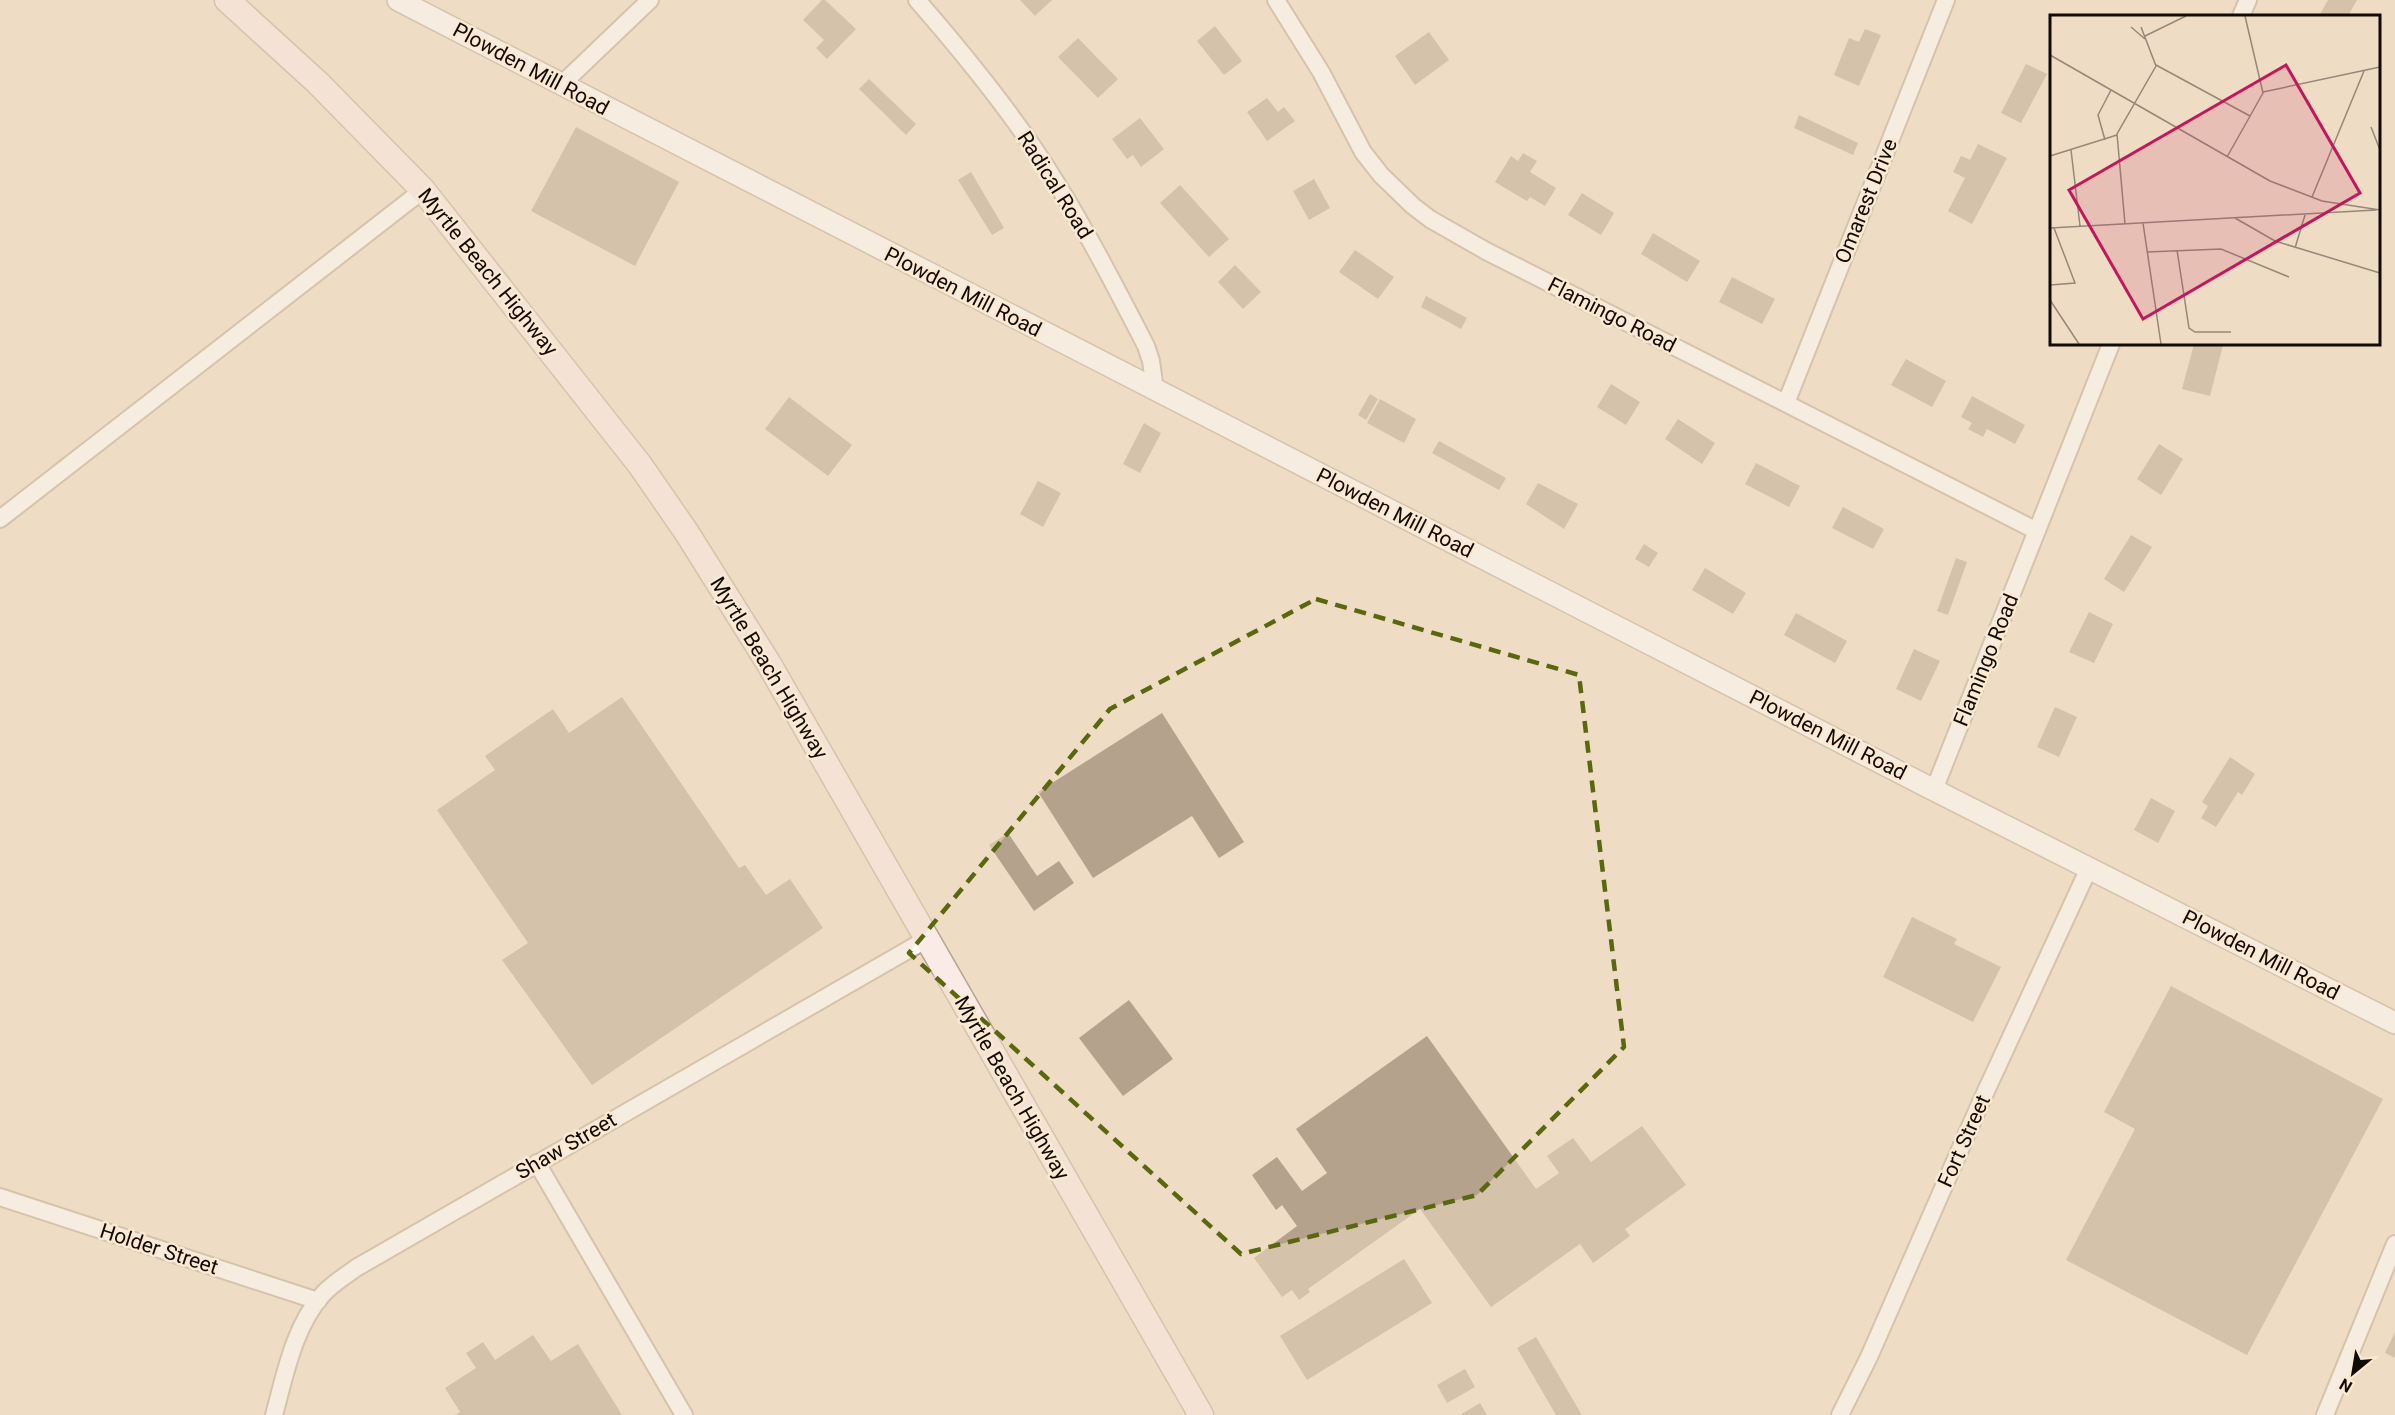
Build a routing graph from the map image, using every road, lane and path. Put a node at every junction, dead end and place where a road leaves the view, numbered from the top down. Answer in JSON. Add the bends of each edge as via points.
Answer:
{"nodes":[{"id":1,"x":227,"y":0,"type":"edge"},
{"id":2,"x":398,"y":0,"type":"edge"},
{"id":3,"x":650,"y":0,"type":"edge"},
{"id":4,"x":917,"y":0,"type":"edge"},
{"id":5,"x":1276,"y":0,"type":"edge"},
{"id":6,"x":1946,"y":0,"type":"edge"},
{"id":7,"x":2248,"y":0,"type":"edge"},
{"id":8,"x":2241,"y":15,"type":"edge"},
{"id":9,"x":561,"y":85,"type":"junction"},
{"id":10,"x":423,"y":190,"type":"junction"},
{"id":11,"x":2111,"y":345,"type":"edge"},
{"id":12,"x":1155,"y":390,"type":"junction"},
{"id":13,"x":1786,"y":403,"type":"junction"},
{"id":14,"x":0,"y":519,"type":"edge"},
{"id":15,"x":2037,"y":531,"type":"junction"},
{"id":16,"x":1934,"y":790,"type":"junction"},
{"id":17,"x":2089,"y":868,"type":"junction"},
{"id":18,"x":927,"y":939,"type":"junction"},
{"id":19,"x":2395,"y":1023,"type":"edge"},
{"id":20,"x":537,"y":1163,"type":"junction"},
{"id":21,"x":0,"y":1197,"type":"edge"},
{"id":22,"x":2395,"y":1244,"type":"edge"},
{"id":23,"x":318,"y":1301,"type":"junction"},
{"id":24,"x":274,"y":1415,"type":"edge"},
{"id":25,"x":684,"y":1415,"type":"edge"},
{"id":26,"x":1201,"y":1415,"type":"edge"},
{"id":27,"x":1840,"y":1415,"type":"edge"},
{"id":28,"x":2325,"y":1415,"type":"edge"}],
"edges":[{"from":1,"to":10,"type":"main road","name":"Myrtle Beach Highway","via":[[318,83]]},
{"from":2,"to":9,"type":"street","name":"Plowden Mill Road"},
{"from":3,"to":9,"type":"street"},
{"from":4,"to":12,"type":"street","name":"Radical Road","via":[[1006,109],[1100,256],[1146,346]]},
{"from":5,"to":13,"type":"street","name":"Flamingo Road","via":[[1321,72],[1363,152],[1413,206],[1486,250]]},
{"from":6,"to":13,"type":"street","name":"Omarest Drive"},
{"from":7,"to":8,"type":"street"},
{"from":9,"to":12,"type":"street","name":"Plowden Mill Road"},
{"from":10,"to":14,"type":"street"},
{"from":10,"to":18,"type":"main road","name":"Myrtle Beach Highway","via":[[640,465],[687,533],[769,664]]},
{"from":11,"to":15,"type":"street","name":"Flamingo Road"},
{"from":12,"to":16,"type":"street","name":"Plowden Mill Road"},
{"from":13,"to":15,"type":"street","name":"Flamingo Road"},
{"from":15,"to":16,"type":"street","name":"Flamingo Road"},
{"from":16,"to":17,"type":"street","name":"Plowden Mill Road"},
{"from":17,"to":19,"type":"street","name":"Plowden Mill Road"},
{"from":17,"to":27,"type":"street","name":"Fort Street"},
{"from":18,"to":20,"type":"street","name":"Shaw Street"},
{"from":18,"to":26,"type":"main road","name":"Myrtle Beach Highway"},
{"from":20,"to":23,"type":"street","name":"Shaw Street","via":[[356,1268]]},
{"from":20,"to":25,"type":"street"},
{"from":21,"to":23,"type":"street","name":"Holder Street"},
{"from":22,"to":28,"type":"street"},
{"from":23,"to":24,"type":"street","name":"Shaw Street","via":[[298,1336]]}]}
